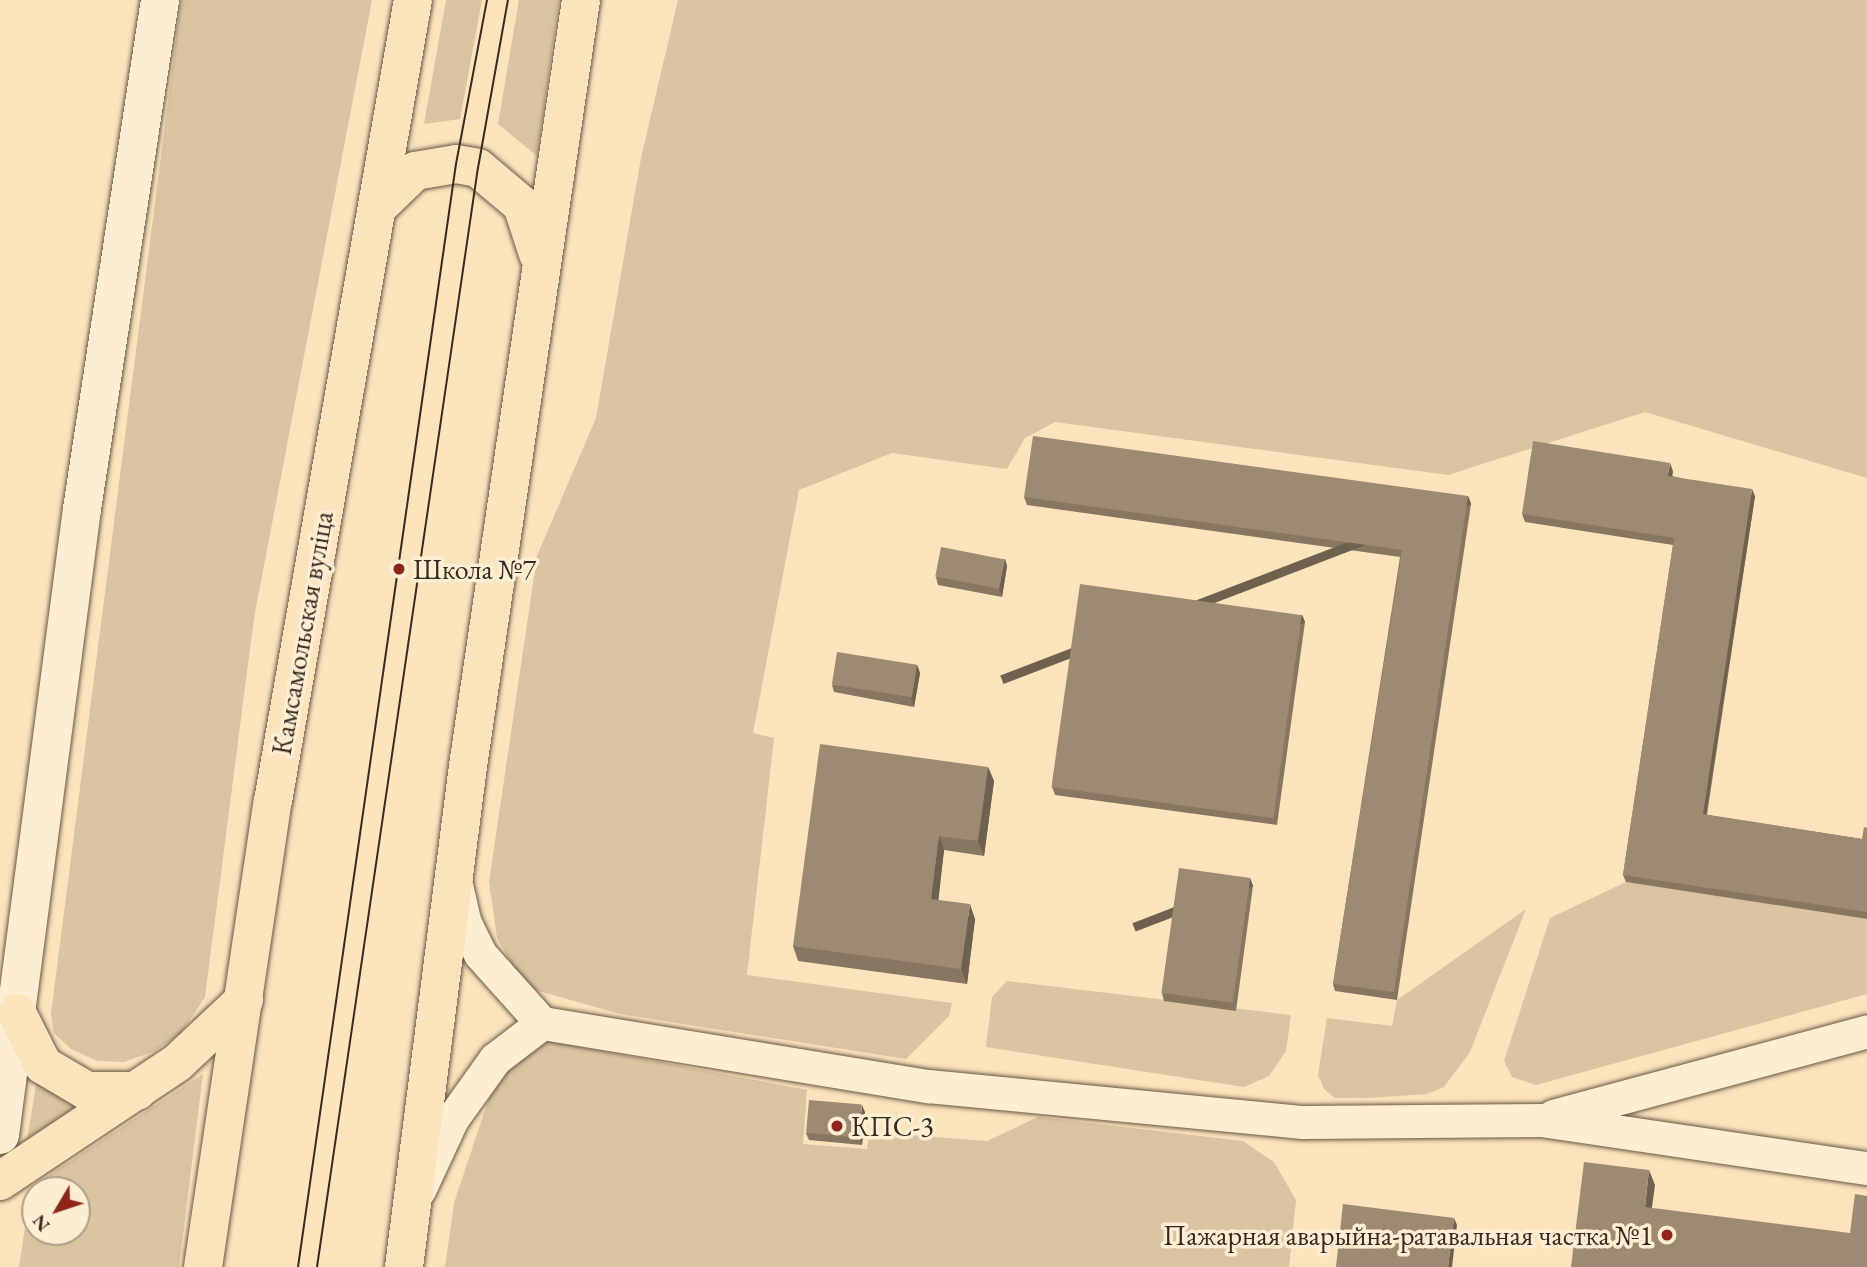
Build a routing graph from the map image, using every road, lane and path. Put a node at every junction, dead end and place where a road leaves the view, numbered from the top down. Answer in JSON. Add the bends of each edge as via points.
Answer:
{"nodes":[{"id":1,"x":160,"y":0,"type":"edge"},
{"id":2,"x":413,"y":0,"type":"edge"},
{"id":3,"x":581,"y":0,"type":"edge"},
{"id":4,"x":377,"y":208,"type":"junction"},
{"id":5,"x":540,"y":260,"type":"junction"},
{"id":6,"x":454,"y":879,"type":"junction"},
{"id":7,"x":244,"y":1000,"type":"junction"},
{"id":8,"x":17,"y":1013,"type":"junction"},
{"id":9,"x":542,"y":1023,"type":"junction"},
{"id":10,"x":1867,"y":1031,"type":"edge"},
{"id":11,"x":137,"y":1091,"type":"junction"},
{"id":12,"x":1541,"y":1120,"type":"junction"},
{"id":13,"x":0,"y":1135,"type":"edge"},
{"id":14,"x":1867,"y":1168,"type":"edge"},
{"id":15,"x":0,"y":1181,"type":"edge"},
{"id":16,"x":414,"y":1200,"type":"junction"},
{"id":17,"x":202,"y":1267,"type":"edge"},
{"id":18,"x":404,"y":1267,"type":"edge"}],
"edges":[{"from":1,"to":8,"type":"street","via":[[82,509]]},
{"from":2,"to":4,"type":"main road","name":"Камсамольская вуліца"},
{"from":3,"to":5,"type":"main road"},
{"from":4,"to":5,"type":"main road","via":[[415,171],[456,164],[478,168],[522,205]]},
{"from":4,"to":7,"type":"main road","name":"Камсамольская вуліца","via":[[272,801]]},
{"from":5,"to":6,"type":"main road"},
{"from":6,"to":9,"type":"street","via":[[465,923],[480,954]]},
{"from":6,"to":16,"type":"main road"},
{"from":7,"to":11,"type":"main road","via":[[177,1063]]},
{"from":7,"to":17,"type":"main road","name":"Камсамольская вуліца"},
{"from":8,"to":11,"type":"main road","via":[[43,1065],[87,1091]]},
{"from":8,"to":13,"type":"street"},
{"from":9,"to":12,"type":"street","via":[[928,1086],[1304,1122]]},
{"from":9,"to":16,"type":"street","via":[[488,1069],[452,1119]]},
{"from":10,"to":12,"type":"street"},
{"from":11,"to":15,"type":"main road"},
{"from":12,"to":14,"type":"street"},
{"from":16,"to":18,"type":"main road"}]}
